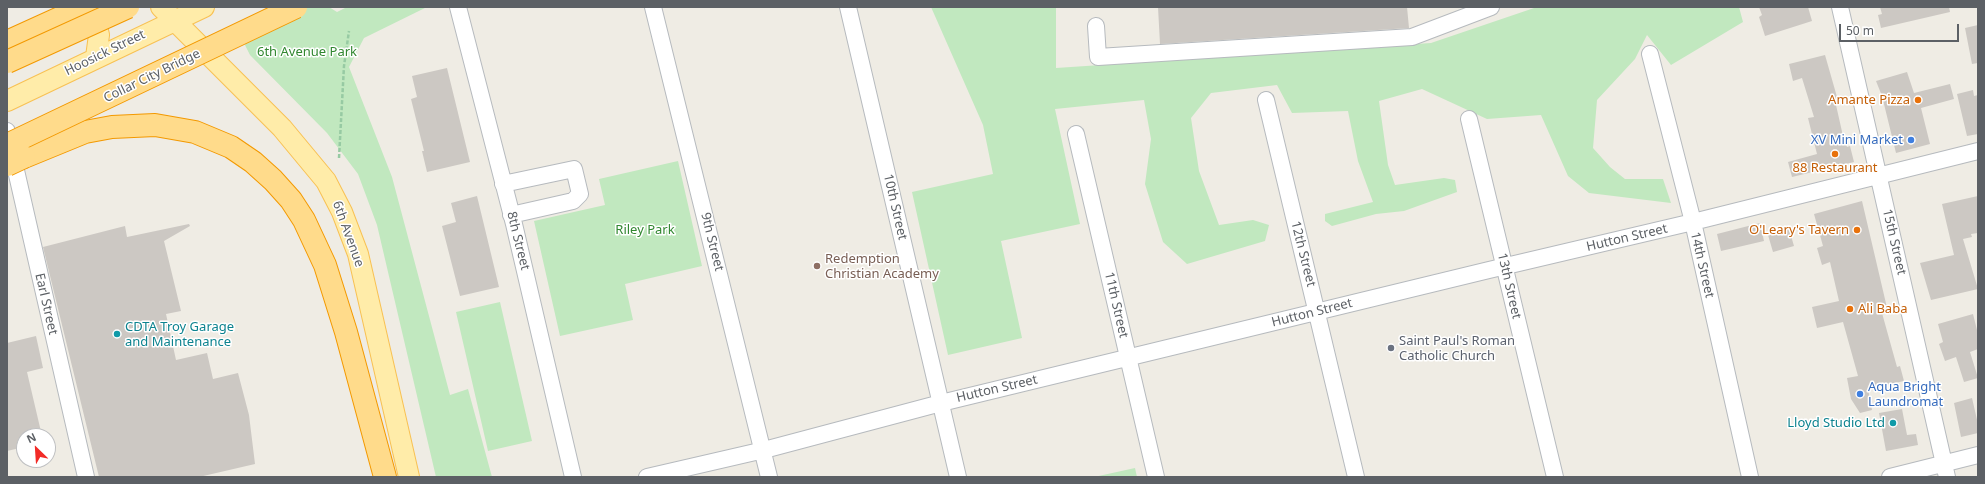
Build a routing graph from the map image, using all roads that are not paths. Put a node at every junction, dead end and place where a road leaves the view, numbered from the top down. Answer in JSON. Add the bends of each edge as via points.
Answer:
{"nodes":[{"id":1,"x":84,"y":7,"type":"edge"},
{"id":2,"x":92,"y":7,"type":"edge"},
{"id":3,"x":128,"y":7,"type":"edge"},
{"id":4,"x":204,"y":7,"type":"edge"},
{"id":5,"x":296,"y":7,"type":"edge"},
{"id":6,"x":458,"y":7,"type":"edge"},
{"id":7,"x":653,"y":7,"type":"edge"},
{"id":8,"x":848,"y":7,"type":"edge"},
{"id":9,"x":1491,"y":7,"type":"edge"},
{"id":10,"x":1840,"y":7,"type":"edge"},
{"id":11,"x":168,"y":13,"type":"edge"},
{"id":12,"x":1096,"y":26,"type":"dead end"},
{"id":13,"x":7,"y":42,"type":"edge"},
{"id":14,"x":1650,"y":54,"type":"dead end"},
{"id":15,"x":96,"y":57,"type":"junction"},
{"id":16,"x":7,"y":62,"type":"edge"},
{"id":17,"x":1266,"y":100,"type":"dead end"},
{"id":18,"x":7,"y":101,"type":"edge"},
{"id":19,"x":1469,"y":119,"type":"dead end"},
{"id":20,"x":7,"y":132,"type":"edge"},
{"id":21,"x":1076,"y":134,"type":"dead end"},
{"id":22,"x":7,"y":145,"type":"edge"},
{"id":23,"x":1978,"y":151,"type":"edge"},
{"id":24,"x":7,"y":165,"type":"edge"},
{"id":25,"x":1880,"y":177,"type":"junction"},
{"id":26,"x":503,"y":184,"type":"junction"},
{"id":27,"x":512,"y":215,"type":"junction"},
{"id":28,"x":1693,"y":222,"type":"junction"},
{"id":29,"x":1504,"y":266,"type":"junction"},
{"id":30,"x":1317,"y":311,"type":"junction"},
{"id":31,"x":1128,"y":358,"type":"junction"},
{"id":32,"x":356,"y":370,"type":"junction"},
{"id":33,"x":941,"y":403,"type":"junction"},
{"id":34,"x":764,"y":450,"type":"junction"},
{"id":35,"x":1978,"y":455,"type":"edge"},
{"id":36,"x":1946,"y":470,"type":"edge"},
{"id":37,"x":86,"y":477,"type":"edge"},
{"id":38,"x":371,"y":477,"type":"edge"},
{"id":39,"x":385,"y":477,"type":"edge"},
{"id":40,"x":408,"y":477,"type":"edge"},
{"id":41,"x":573,"y":477,"type":"edge"},
{"id":42,"x":647,"y":477,"type":"edge"},
{"id":43,"x":769,"y":477,"type":"edge"},
{"id":44,"x":958,"y":477,"type":"edge"},
{"id":45,"x":1156,"y":477,"type":"edge"},
{"id":46,"x":1356,"y":477,"type":"edge"},
{"id":47,"x":1555,"y":477,"type":"edge"},
{"id":48,"x":1750,"y":477,"type":"edge"},
{"id":49,"x":1890,"y":477,"type":"edge"}],
"edges":[{"from":1,"to":13,"type":"highway"},
{"from":2,"to":15,"type":"main road","via":[[99,35]]},
{"from":3,"to":16,"type":"highway","bridge":true},
{"from":4,"to":11,"type":"main road","name":"Hoosick Street"},
{"from":5,"to":22,"type":"highway","name":"Collar City Bridge","bridge":true},
{"from":6,"to":26,"type":"street","name":"8th Street"},
{"from":7,"to":34,"type":"street","name":"9th Street"},
{"from":8,"to":33,"type":"street","name":"10th Street"},
{"from":9,"to":12,"type":"street","via":[[1412,37],[1098,57]]},
{"from":10,"to":25,"type":"street","name":"15th Street"},
{"from":11,"to":15,"type":"main road","name":"Hoosick Street"},
{"from":11,"to":40,"type":"main road","name":"6th Avenue","via":[[282,128],[326,180],[358,254]]},
{"from":14,"to":28,"type":"street","name":"14th Street"},
{"from":15,"to":18,"type":"main road","name":"Hoosick Street"},
{"from":17,"to":30,"type":"street","name":"12th Street"},
{"from":19,"to":29,"type":"street","name":"13th Street"},
{"from":20,"to":37,"type":"street","name":"Earl Street"},
{"from":21,"to":31,"type":"street","name":"11th Street"},
{"from":23,"to":25,"type":"street","name":"Hutton Street"},
{"from":24,"to":32,"type":"highway","bridge":true,"via":[[85,132],[112,127],[169,127],[195,132],[231,147],[253,162],[291,200],[315,241],[336,299]]},
{"from":25,"to":28,"type":"street","name":"Hutton Street"},
{"from":25,"to":36,"type":"street","name":"15th Street"},
{"from":26,"to":27,"type":"street","name":"8th Street"},
{"from":26,"to":27,"type":"street","via":[[574,169],[580,194],[573,201]]},
{"from":27,"to":41,"type":"street","name":"8th Street"},
{"from":28,"to":29,"type":"street","name":"Hutton Street"},
{"from":28,"to":48,"type":"street","name":"14th Street"},
{"from":29,"to":30,"type":"street","name":"Hutton Street"},
{"from":29,"to":47,"type":"street","name":"13th Street"},
{"from":30,"to":31,"type":"street","name":"Hutton Street"},
{"from":30,"to":46,"type":"street","name":"12th Street"},
{"from":31,"to":33,"type":"street","name":"Hutton Street"},
{"from":31,"to":45,"type":"street","name":"11th Street"},
{"from":32,"to":38,"type":"highway"},
{"from":32,"to":39,"type":"highway"},
{"from":33,"to":34,"type":"street","name":"Hutton Street"},
{"from":33,"to":44,"type":"street","name":"10th Street"},
{"from":34,"to":42,"type":"street","name":"Hutton Street"},
{"from":34,"to":43,"type":"street","name":"9th Street"},
{"from":35,"to":36,"type":"street"},
{"from":36,"to":49,"type":"street"}]}
